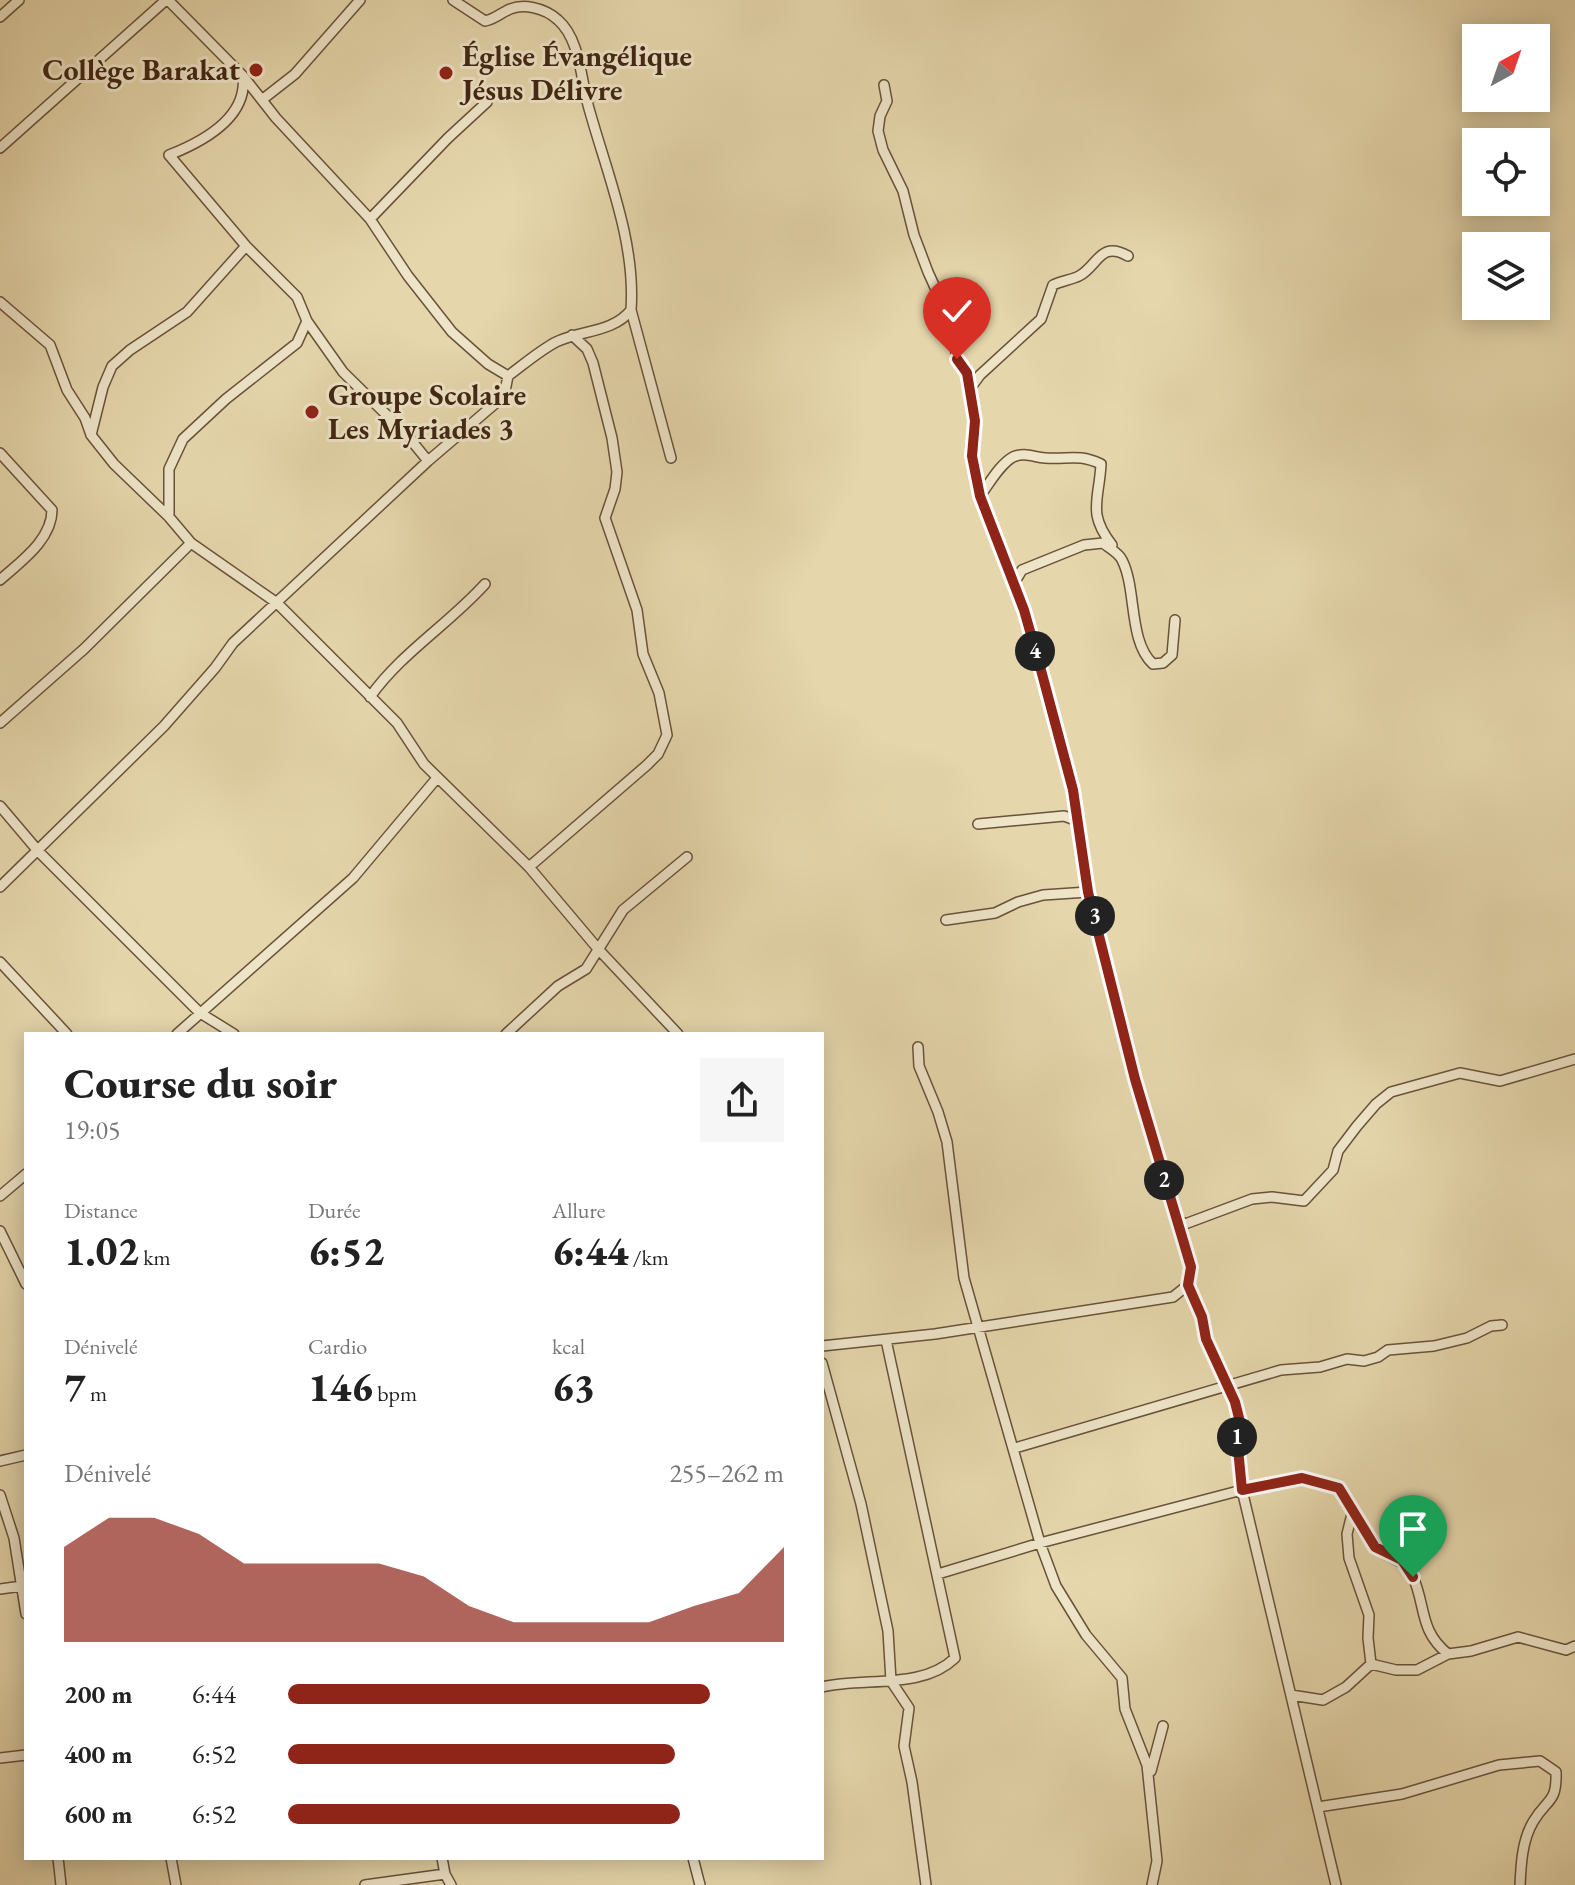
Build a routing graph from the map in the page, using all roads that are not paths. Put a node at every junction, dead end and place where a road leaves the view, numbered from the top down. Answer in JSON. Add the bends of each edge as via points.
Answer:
{"nodes":[{"id":1,"x":19,"y":0,"type":"edge"},
{"id":2,"x":360,"y":0,"type":"edge"},
{"id":3,"x":453,"y":0,"type":"edge"},
{"id":4,"x":162,"y":1,"type":"edge"},
{"id":5,"x":0,"y":17,"type":"edge"},
{"id":6,"x":243,"y":76,"type":"junction"},
{"id":7,"x":884,"y":85,"type":"dead end"},
{"id":8,"x":263,"y":99,"type":"junction"},
{"id":9,"x":487,"y":102,"type":"dead end"},
{"id":10,"x":1,"y":145,"type":"edge"},
{"id":11,"x":370,"y":219,"type":"junction"},
{"id":12,"x":246,"y":246,"type":"junction"},
{"id":13,"x":1128,"y":256,"type":"dead end"},
{"id":14,"x":0,"y":302,"type":"edge"},
{"id":15,"x":631,"y":310,"type":"junction"},
{"id":16,"x":307,"y":321,"type":"junction"},
{"id":17,"x":572,"y":335,"type":"junction"},
{"id":18,"x":508,"y":376,"type":"junction"},
{"id":19,"x":969,"y":390,"type":"junction"},
{"id":20,"x":91,"y":435,"type":"junction"},
{"id":21,"x":0,"y":453,"type":"edge"},
{"id":22,"x":671,"y":458,"type":"dead end"},
{"id":23,"x":428,"y":461,"type":"junction"},
{"id":24,"x":980,"y":496,"type":"junction"},
{"id":25,"x":169,"y":517,"type":"junction"},
{"id":26,"x":191,"y":543,"type":"junction"},
{"id":27,"x":1121,"y":558,"type":"junction"},
{"id":28,"x":0,"y":580,"type":"edge"},
{"id":29,"x":485,"y":584,"type":"dead end"},
{"id":30,"x":1013,"y":585,"type":"junction"},
{"id":31,"x":277,"y":603,"type":"junction"},
{"id":32,"x":1175,"y":620,"type":"dead end"},
{"id":33,"x":370,"y":697,"type":"junction"},
{"id":34,"x":0,"y":723,"type":"edge"},
{"id":35,"x":437,"y":778,"type":"junction"},
{"id":36,"x":0,"y":806,"type":"edge"},
{"id":37,"x":1078,"y":821,"type":"junction"},
{"id":38,"x":978,"y":824,"type":"dead end"},
{"id":39,"x":39,"y":852,"type":"junction"},
{"id":40,"x":687,"y":857,"type":"dead end"},
{"id":41,"x":529,"y":867,"type":"junction"},
{"id":42,"x":0,"y":887,"type":"edge"},
{"id":43,"x":1088,"y":892,"type":"junction"},
{"id":44,"x":946,"y":920,"type":"dead end"},
{"id":45,"x":599,"y":950,"type":"junction"},
{"id":46,"x":0,"y":962,"type":"edge"},
{"id":47,"x":200,"y":1013,"type":"junction"},
{"id":48,"x":65,"y":1032,"type":"edge"},
{"id":49,"x":179,"y":1032,"type":"edge"},
{"id":50,"x":231,"y":1032,"type":"edge"},
{"id":51,"x":508,"y":1032,"type":"edge"},
{"id":52,"x":673,"y":1032,"type":"edge"},
{"id":53,"x":918,"y":1047,"type":"dead end"},
{"id":54,"x":1575,"y":1059,"type":"edge"},
{"id":55,"x":24,"y":1176,"type":"edge"},
{"id":56,"x":0,"y":1196,"type":"edge"},
{"id":57,"x":1175,"y":1219,"type":"junction"},
{"id":58,"x":0,"y":1231,"type":"edge"},
{"id":59,"x":24,"y":1280,"type":"edge"},
{"id":60,"x":1188,"y":1285,"type":"junction"},
{"id":61,"x":1502,"y":1325,"type":"dead end"},
{"id":62,"x":979,"y":1327,"type":"junction"},
{"id":63,"x":886,"y":1340,"type":"junction"},
{"id":64,"x":824,"y":1346,"type":"edge"},
{"id":65,"x":824,"y":1370,"type":"edge"},
{"id":66,"x":1226,"y":1386,"type":"junction"},
{"id":67,"x":1015,"y":1448,"type":"junction"},
{"id":68,"x":24,"y":1455,"type":"edge"},
{"id":69,"x":0,"y":1461,"type":"edge"},
{"id":70,"x":1242,"y":1490,"type":"junction"},
{"id":71,"x":0,"y":1495,"type":"edge"},
{"id":72,"x":1353,"y":1510,"type":"junction"},
{"id":73,"x":1040,"y":1543,"type":"junction"},
{"id":74,"x":938,"y":1574,"type":"junction"},
{"id":75,"x":22,"y":1586,"type":"junction"},
{"id":76,"x":0,"y":1589,"type":"edge"},
{"id":77,"x":24,"y":1600,"type":"edge"},
{"id":78,"x":1575,"y":1646,"type":"edge"},
{"id":79,"x":1448,"y":1654,"type":"junction"},
{"id":80,"x":1371,"y":1664,"type":"junction"},
{"id":81,"x":891,"y":1681,"type":"junction"},
{"id":82,"x":824,"y":1687,"type":"edge"},
{"id":83,"x":1291,"y":1695,"type":"junction"},
{"id":84,"x":1163,"y":1726,"type":"dead end"},
{"id":85,"x":24,"y":1755,"type":"edge"},
{"id":86,"x":0,"y":1758,"type":"edge"},
{"id":87,"x":1149,"y":1778,"type":"junction"},
{"id":88,"x":1318,"y":1807,"type":"junction"},
{"id":89,"x":58,"y":1860,"type":"edge"},
{"id":90,"x":171,"y":1860,"type":"edge"},
{"id":91,"x":442,"y":1860,"type":"edge"},
{"id":92,"x":694,"y":1860,"type":"edge"},
{"id":93,"x":445,"y":1874,"type":"junction"},
{"id":94,"x":61,"y":1885,"type":"edge"},
{"id":95,"x":176,"y":1885,"type":"edge"},
{"id":96,"x":365,"y":1885,"type":"edge"},
{"id":97,"x":451,"y":1885,"type":"edge"},
{"id":98,"x":700,"y":1885,"type":"edge"},
{"id":99,"x":926,"y":1885,"type":"edge"},
{"id":100,"x":1152,"y":1885,"type":"edge"},
{"id":101,"x":1336,"y":1885,"type":"edge"},
{"id":102,"x":1520,"y":1885,"type":"edge"}],
"edges":[{"from":1,"to":5,"type":"street"},
{"from":2,"to":8,"type":"street","via":[[295,74]]},
{"from":3,"to":15,"type":"street","via":[[485,21],[515,8],[542,10],[559,20],[573,41],[621,220]]},
{"from":4,"to":6,"type":"street"},
{"from":4,"to":10,"type":"street"},
{"from":6,"to":8,"type":"street"},
{"from":6,"to":12,"type":"street","via":[[245,91],[230,115],[214,132],[169,155]]},
{"from":7,"to":19,"type":"street","via":[[887,101],[878,131],[883,150],[952,325]]},
{"from":8,"to":11,"type":"street"},
{"from":9,"to":11,"type":"street"},
{"from":11,"to":18,"type":"street","via":[[452,332]]},
{"from":12,"to":16,"type":"street","via":[[297,297]]},
{"from":12,"to":20,"type":"street","via":[[187,312],[112,366]]},
{"from":13,"to":19,"type":"street","via":[[1110,251],[1082,275],[1053,285],[1041,319]]},
{"from":14,"to":20,"type":"street","via":[[50,345]]},
{"from":15,"to":17,"type":"street","via":[[600,329]]},
{"from":15,"to":22,"type":"street"},
{"from":16,"to":23,"type":"street","via":[[343,372]]},
{"from":16,"to":25,"type":"street","via":[[297,343],[183,439],[169,469]]},
{"from":17,"to":18,"type":"street"},
{"from":17,"to":41,"type":"street","via":[[593,363],[612,438],[617,472],[605,518],[637,610],[643,654],[659,693],[667,735],[658,754]]},
{"from":18,"to":23,"type":"street","via":[[504,396]]},
{"from":19,"to":24,"type":"street"},
{"from":20,"to":25,"type":"street"},
{"from":21,"to":28,"type":"street","via":[[52,510],[52,519],[44,535]]},
{"from":23,"to":31,"type":"street"},
{"from":24,"to":27,"type":"street","via":[[1011,458],[1086,457],[1101,464],[1095,516]]},
{"from":24,"to":30,"type":"street"},
{"from":25,"to":26,"type":"street"},
{"from":26,"to":31,"type":"street"},
{"from":26,"to":34,"type":"street"},
{"from":27,"to":30,"type":"street","via":[[1103,543],[1084,545],[1022,570]]},
{"from":27,"to":32,"type":"street","via":[[1141,642],[1153,664],[1172,655]]},
{"from":29,"to":33,"type":"street","via":[[384,677]]},
{"from":30,"to":37,"type":"street","via":[[1041,670]]},
{"from":31,"to":33,"type":"street"},
{"from":31,"to":39,"type":"street","via":[[233,643],[164,726]]},
{"from":33,"to":35,"type":"street","via":[[397,723]]},
{"from":35,"to":41,"type":"street"},
{"from":35,"to":47,"type":"street","via":[[353,878]]},
{"from":36,"to":39,"type":"street"},
{"from":37,"to":38,"type":"street","via":[[1064,816]]},
{"from":37,"to":43,"type":"street"},
{"from":39,"to":42,"type":"street"},
{"from":39,"to":47,"type":"street"},
{"from":40,"to":45,"type":"street","via":[[623,910]]},
{"from":41,"to":45,"type":"street"},
{"from":43,"to":44,"type":"street","via":[[1043,895],[995,913]]},
{"from":43,"to":57,"type":"street"},
{"from":45,"to":51,"type":"street","via":[[586,969],[558,986]]},
{"from":45,"to":52,"type":"street"},
{"from":46,"to":48,"type":"street"},
{"from":47,"to":49,"type":"street"},
{"from":47,"to":50,"type":"street"},
{"from":53,"to":62,"type":"street","via":[[919,1066],[947,1142],[964,1278]]},
{"from":54,"to":57,"type":"street","via":[[1500,1081],[1460,1073],[1391,1092],[1357,1126],[1338,1151],[1333,1170],[1304,1201],[1252,1199],[1185,1224]]},
{"from":55,"to":56,"type":"street"},
{"from":57,"to":60,"type":"street","via":[[1191,1267]]},
{"from":58,"to":59,"type":"street"},
{"from":60,"to":62,"type":"street","via":[[1173,1297]]},
{"from":60,"to":66,"type":"street"},
{"from":61,"to":66,"type":"street","via":[[1434,1346],[1281,1370]]},
{"from":62,"to":63,"type":"street"},
{"from":62,"to":67,"type":"street"},
{"from":63,"to":64,"type":"street"},
{"from":63,"to":74,"type":"street"},
{"from":65,"to":81,"type":"street","via":[[861,1504],[888,1631]]},
{"from":66,"to":67,"type":"street"},
{"from":66,"to":70,"type":"street","via":[[1240,1422]]},
{"from":67,"to":73,"type":"street"},
{"from":68,"to":69,"type":"street"},
{"from":70,"to":72,"type":"street","via":[[1302,1478],[1339,1488]]},
{"from":70,"to":73,"type":"street"},
{"from":70,"to":83,"type":"street"},
{"from":71,"to":75,"type":"street"},
{"from":72,"to":79,"type":"street","via":[[1375,1547],[1402,1560],[1413,1577],[1425,1626]]},
{"from":72,"to":80,"type":"street","via":[[1349,1558],[1369,1615]]},
{"from":73,"to":74,"type":"street"},
{"from":73,"to":87,"type":"street","via":[[1056,1586],[1086,1635],[1122,1678],[1125,1709]]},
{"from":74,"to":81,"type":"street","via":[[955,1658],[944,1669]]},
{"from":75,"to":76,"type":"street"},
{"from":75,"to":77,"type":"street"},
{"from":78,"to":79,"type":"street","via":[[1566,1650],[1518,1637]]},
{"from":79,"to":80,"type":"street","via":[[1417,1670]]},
{"from":80,"to":83,"type":"street","via":[[1323,1700]]},
{"from":81,"to":82,"type":"street"},
{"from":81,"to":99,"type":"street","via":[[909,1708],[904,1746]]},
{"from":83,"to":88,"type":"street"},
{"from":84,"to":87,"type":"street"},
{"from":85,"to":86,"type":"street"},
{"from":87,"to":100,"type":"street","via":[[1157,1861]]},
{"from":88,"to":101,"type":"street"},
{"from":88,"to":102,"type":"street","via":[[1402,1794],[1499,1765],[1540,1761],[1556,1772],[1556,1791],[1532,1823],[1521,1857]]},
{"from":89,"to":94,"type":"street"},
{"from":90,"to":95,"type":"street"},
{"from":91,"to":93,"type":"street"},
{"from":92,"to":98,"type":"street"},
{"from":93,"to":96,"type":"street"},
{"from":93,"to":97,"type":"street"}]}
